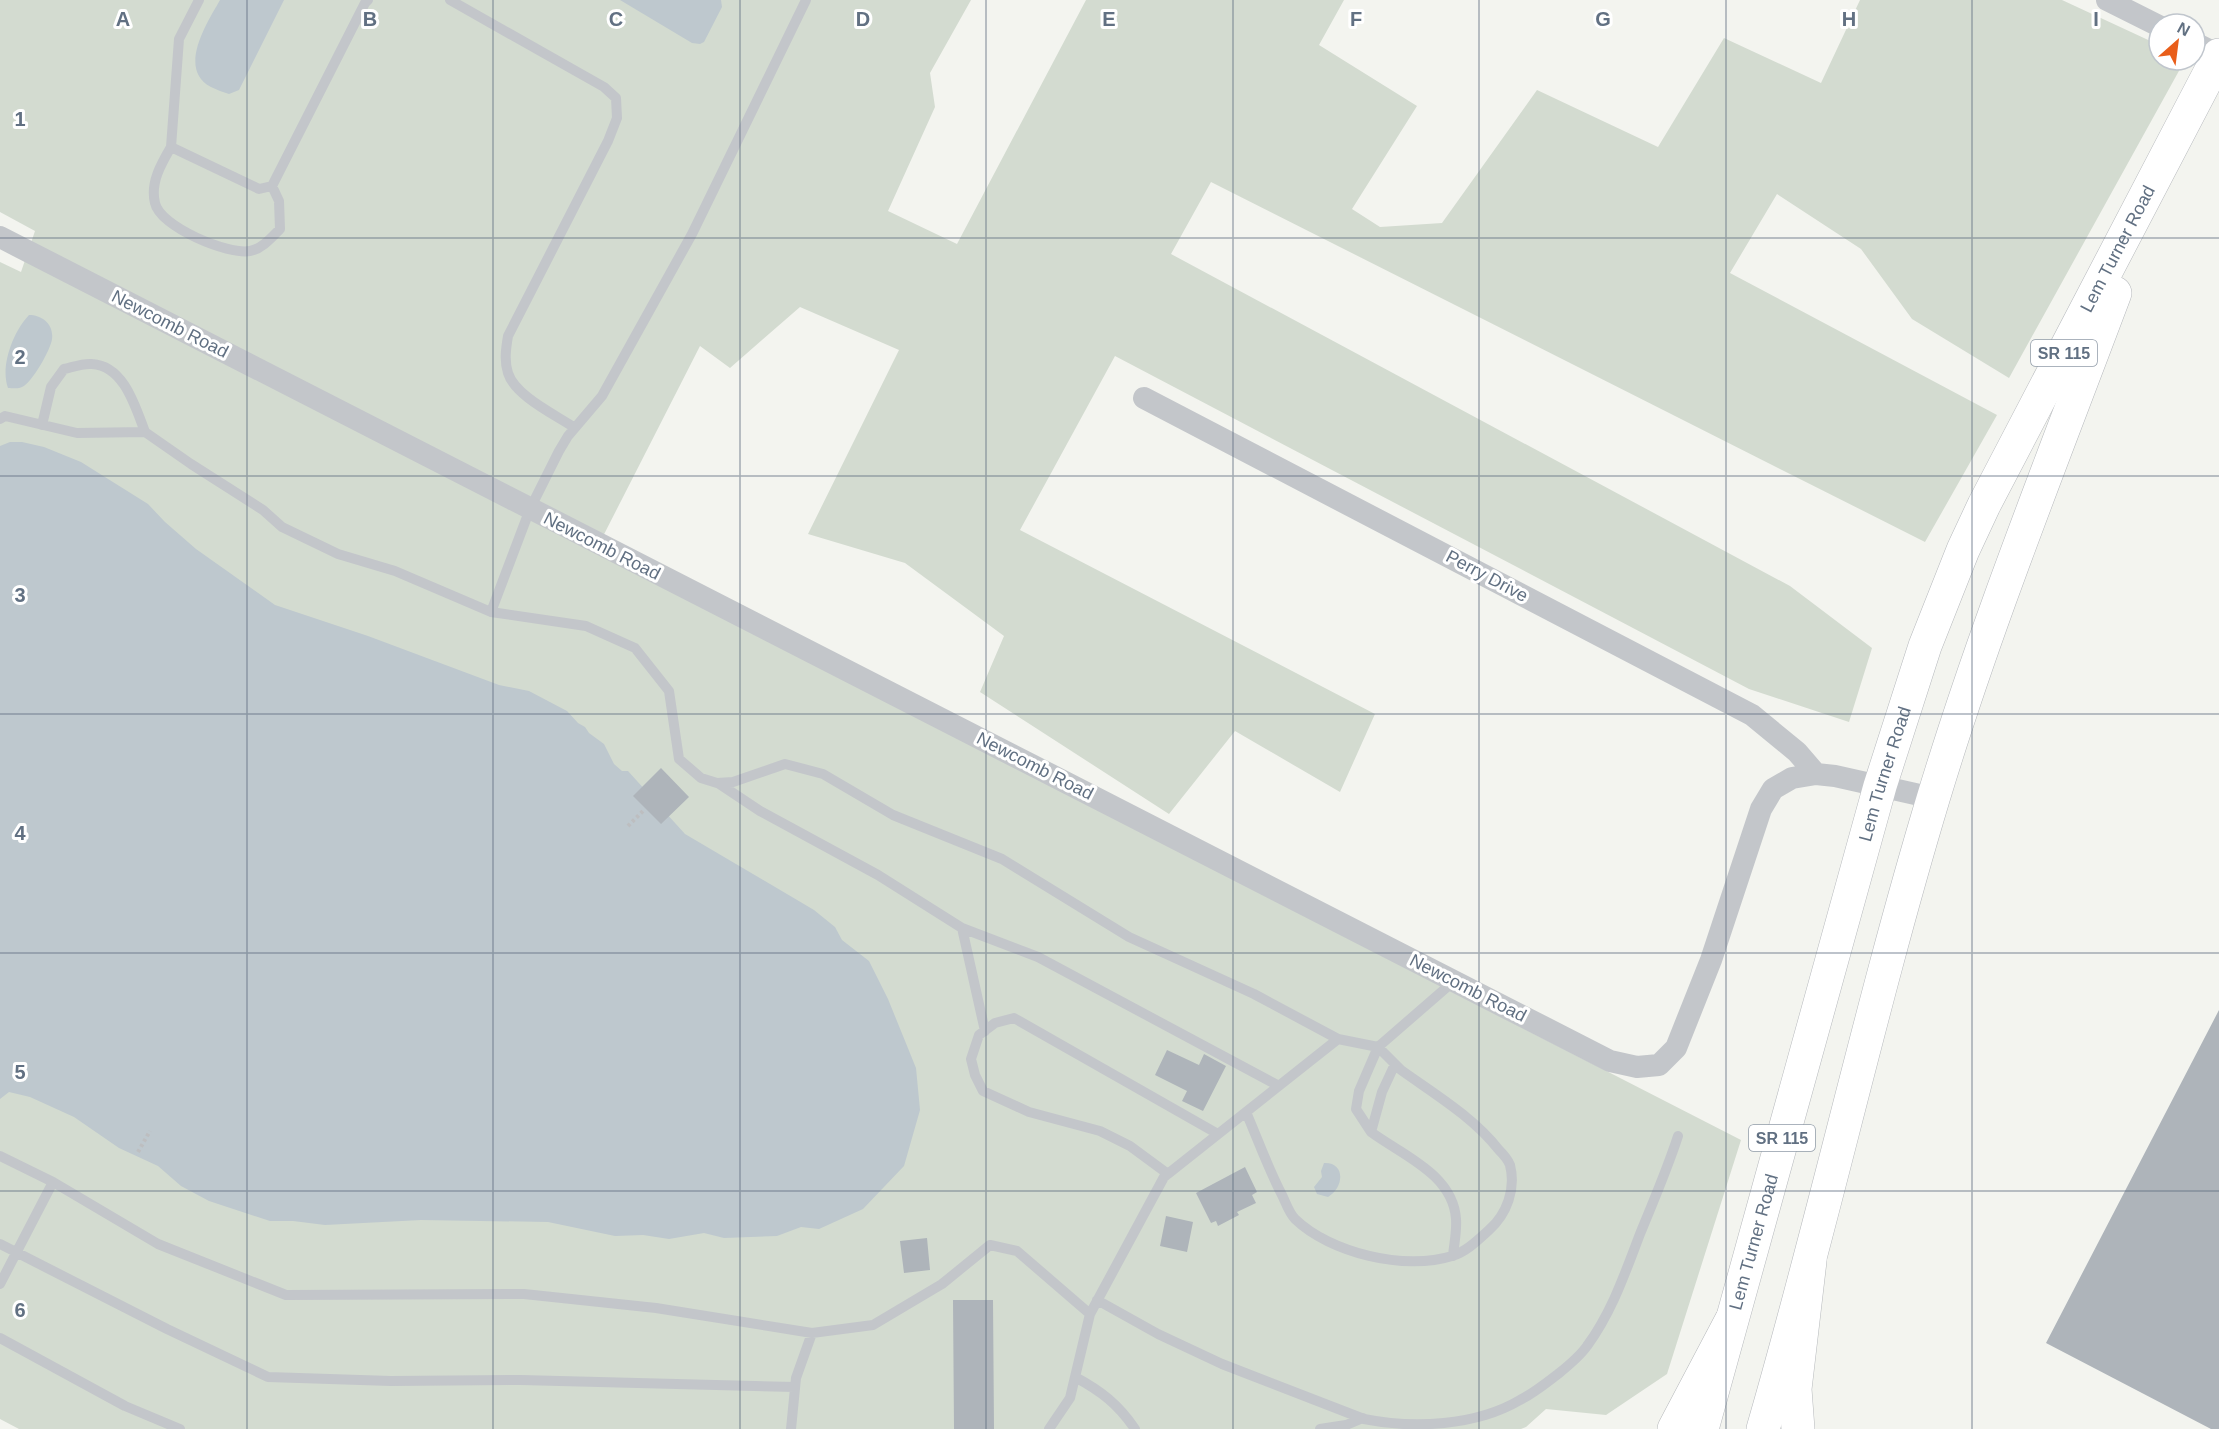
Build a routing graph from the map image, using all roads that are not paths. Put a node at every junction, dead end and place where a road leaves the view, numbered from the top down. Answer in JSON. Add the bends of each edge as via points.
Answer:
{"nodes":[{"id":1,"x":199,"y":0,"type":"edge"},
{"id":2,"x":368,"y":0,"type":"edge"},
{"id":3,"x":806,"y":0,"type":"edge"},
{"id":4,"x":2107,"y":0,"type":"edge"},
{"id":5,"x":454,"y":1,"type":"edge"},
{"id":6,"x":2147,"y":20,"type":"edge"},
{"id":7,"x":2219,"y":55,"type":"edge"},
{"id":8,"x":171,"y":147,"type":"junction"},
{"id":9,"x":2167,"y":157,"type":"junction"},
{"id":10,"x":272,"y":186,"type":"junction"},
{"id":11,"x":0,"y":237,"type":"edge"},
{"id":12,"x":1144,"y":398,"type":"dead end"},
{"id":13,"x":0,"y":419,"type":"edge"},
{"id":14,"x":42,"y":425,"type":"junction"},
{"id":15,"x":575,"y":428,"type":"junction"},
{"id":16,"x":145,"y":432,"type":"junction"},
{"id":17,"x":530,"y":510,"type":"junction"},
{"id":18,"x":491,"y":612,"type":"junction"},
{"id":19,"x":1816,"y":774,"type":"junction"},
{"id":20,"x":717,"y":783,"type":"junction"},
{"id":21,"x":1880,"y":786,"type":"junction"},
{"id":22,"x":1933,"y":798,"type":"junction"},
{"id":23,"x":962,"y":928,"type":"junction"},
{"id":24,"x":1454,"y":981,"type":"junction"},
{"id":25,"x":985,"y":1031,"type":"junction"},
{"id":26,"x":1338,"y":1039,"type":"junction"},
{"id":27,"x":1378,"y":1047,"type":"junction"},
{"id":28,"x":1395,"y":1064,"type":"junction"},
{"id":29,"x":1279,"y":1086,"type":"junction"},
{"id":30,"x":1246,"y":1112,"type":"junction"},
{"id":31,"x":1371,"y":1132,"type":"junction"},
{"id":32,"x":1218,"y":1134,"type":"junction"},
{"id":33,"x":1678,"y":1136,"type":"dead end"},
{"id":34,"x":0,"y":1156,"type":"edge"},
{"id":35,"x":1168,"y":1174,"type":"junction"},
{"id":36,"x":53,"y":1182,"type":"junction"},
{"id":37,"x":0,"y":1244,"type":"edge"},
{"id":38,"x":16,"y":1253,"type":"junction"},
{"id":39,"x":1453,"y":1256,"type":"junction"},
{"id":40,"x":1810,"y":1261,"type":"junction"},
{"id":41,"x":0,"y":1284,"type":"edge"},
{"id":42,"x":1097,"y":1300,"type":"junction"},
{"id":43,"x":1090,"y":1314,"type":"junction"},
{"id":44,"x":1731,"y":1321,"type":"junction"},
{"id":45,"x":812,"y":1333,"type":"junction"},
{"id":46,"x":0,"y":1338,"type":"edge"},
{"id":47,"x":1075,"y":1377,"type":"junction"},
{"id":48,"x":795,"y":1388,"type":"junction"},
{"id":49,"x":1363,"y":1418,"type":"junction"},
{"id":50,"x":180,"y":1429,"type":"edge"},
{"id":51,"x":791,"y":1429,"type":"edge"},
{"id":52,"x":1049,"y":1429,"type":"edge"},
{"id":53,"x":1135,"y":1429,"type":"edge"},
{"id":54,"x":1320,"y":1429,"type":"edge"},
{"id":55,"x":1674,"y":1429,"type":"edge"},
{"id":56,"x":1702,"y":1429,"type":"edge"},
{"id":57,"x":1763,"y":1429,"type":"edge"},
{"id":58,"x":1798,"y":1429,"type":"edge"}],
"edges":[{"from":1,"to":8,"type":"lane","via":[[179,39]]},
{"from":2,"to":10,"type":"lane"},
{"from":3,"to":15,"type":"lane","via":[[692,234],[602,396]]},
{"from":4,"to":6,"type":"street"},
{"from":5,"to":15,"type":"lane","via":[[604,87],[616,98],[617,118],[608,141],[508,336],[505,354],[508,374],[522,394]]},
{"from":7,"to":9,"type":"main road","name":"Lem Turner Road","number":"SR 115"},
{"from":8,"to":10,"type":"lane","via":[[259,189]]},
{"from":8,"to":10,"type":"lane","via":[[154,185],[155,206],[170,222],[195,237],[225,248],[250,251],[265,243],[280,229],[279,201]]},
{"from":9,"to":21,"type":"main road","name":"Lem Turner Road","number":"SR 115","via":[[1963,550],[1915,674]]},
{"from":9,"to":22,"type":"main road","name":"Lem Turner Road","number":"SR 115","via":[[2014,557]]},
{"from":11,"to":17,"type":"street","name":"Newcomb Road"},
{"from":12,"to":19,"type":"street","name":"Perry Drive","via":[[1752,715],[1797,752]]},
{"from":13,"to":14,"type":"lane","via":[[5,416]]},
{"from":14,"to":16,"type":"lane","via":[[77,433]]},
{"from":14,"to":16,"type":"lane","via":[[51,387],[64,369],[90,363],[108,367],[131,394]]},
{"from":15,"to":17,"type":"lane"},
{"from":16,"to":18,"type":"lane","via":[[263,510],[282,527],[338,554],[395,571]]},
{"from":17,"to":18,"type":"lane"},
{"from":17,"to":24,"type":"street","name":"Newcomb Road"},
{"from":18,"to":20,"type":"lane","via":[[586,626],[635,648],[669,691],[679,759],[701,778]]},
{"from":19,"to":21,"type":"street","name":"Newcomb Road"},
{"from":19,"to":24,"type":"street","name":"Newcomb Road","via":[[1792,778],[1773,789],[1761,809],[1711,960],[1676,1048],[1659,1065],[1637,1067],[1610,1060]]},
{"from":20,"to":23,"type":"lane"},
{"from":20,"to":26,"type":"lane","via":[[733,782],[785,764],[823,774],[893,815],[1002,859],[1129,937],[1254,994]]},
{"from":21,"to":22,"type":"street","name":"Newcomb Road"},
{"from":21,"to":44,"type":"main road","name":"Lem Turner Road","number":"SR 115"},
{"from":22,"to":40,"type":"main road","name":"Lem Turner Road","number":"SR 115"},
{"from":23,"to":25,"type":"lane"},
{"from":23,"to":29,"type":"lane","via":[[1038,957]]},
{"from":24,"to":27,"type":"lane"},
{"from":25,"to":32,"type":"lane","via":[[995,1023],[1014,1018]]},
{"from":25,"to":35,"type":"lane","via":[[979,1035],[971,1059],[983,1091],[1029,1113],[1100,1131],[1130,1146]]},
{"from":26,"to":27,"type":"lane"},
{"from":26,"to":29,"type":"lane"},
{"from":27,"to":28,"type":"lane"},
{"from":27,"to":31,"type":"lane","via":[[1359,1091],[1356,1109]]},
{"from":28,"to":31,"type":"lane"},
{"from":28,"to":39,"type":"lane","via":[[1486,1133],[1510,1164],[1511,1196],[1500,1220],[1472,1246]]},
{"from":29,"to":30,"type":"lane"},
{"from":30,"to":32,"type":"lane"},
{"from":30,"to":39,"type":"lane","via":[[1292,1216],[1311,1233],[1334,1245],[1390,1260],[1424,1262]]},
{"from":31,"to":39,"type":"lane","via":[[1433,1174],[1448,1196],[1456,1217]]},
{"from":32,"to":35,"type":"lane"},
{"from":33,"to":49,"type":"lane","via":[[1611,1307],[1587,1347],[1566,1367],[1520,1401],[1476,1417],[1412,1424]]},
{"from":34,"to":36,"type":"lane"},
{"from":35,"to":42,"type":"lane"},
{"from":36,"to":38,"type":"lane"},
{"from":36,"to":45,"type":"lane","via":[[158,1244],[286,1294],[524,1294],[656,1308]]},
{"from":37,"to":38,"type":"lane"},
{"from":38,"to":41,"type":"lane"},
{"from":38,"to":48,"type":"lane","via":[[268,1377]]},
{"from":40,"to":57,"type":"main road","name":"Lem Turner Road","number":"SR 115"},
{"from":40,"to":58,"type":"main road","via":[[1796,1389]]},
{"from":42,"to":43,"type":"lane"},
{"from":42,"to":49,"type":"lane","via":[[1222,1364]]},
{"from":43,"to":45,"type":"lane","via":[[1017,1251],[990,1245],[942,1284],[873,1325]]},
{"from":43,"to":47,"type":"lane"},
{"from":44,"to":55,"type":"main road"},
{"from":44,"to":56,"type":"main road","name":"Lem Turner Road","number":"SR 115"},
{"from":45,"to":48,"type":"lane"},
{"from":46,"to":50,"type":"lane","via":[[125,1406]]},
{"from":47,"to":52,"type":"lane","via":[[1070,1398]]},
{"from":47,"to":53,"type":"lane","via":[[1101,1391]]},
{"from":48,"to":51,"type":"lane"},
{"from":49,"to":54,"type":"lane"}]}
